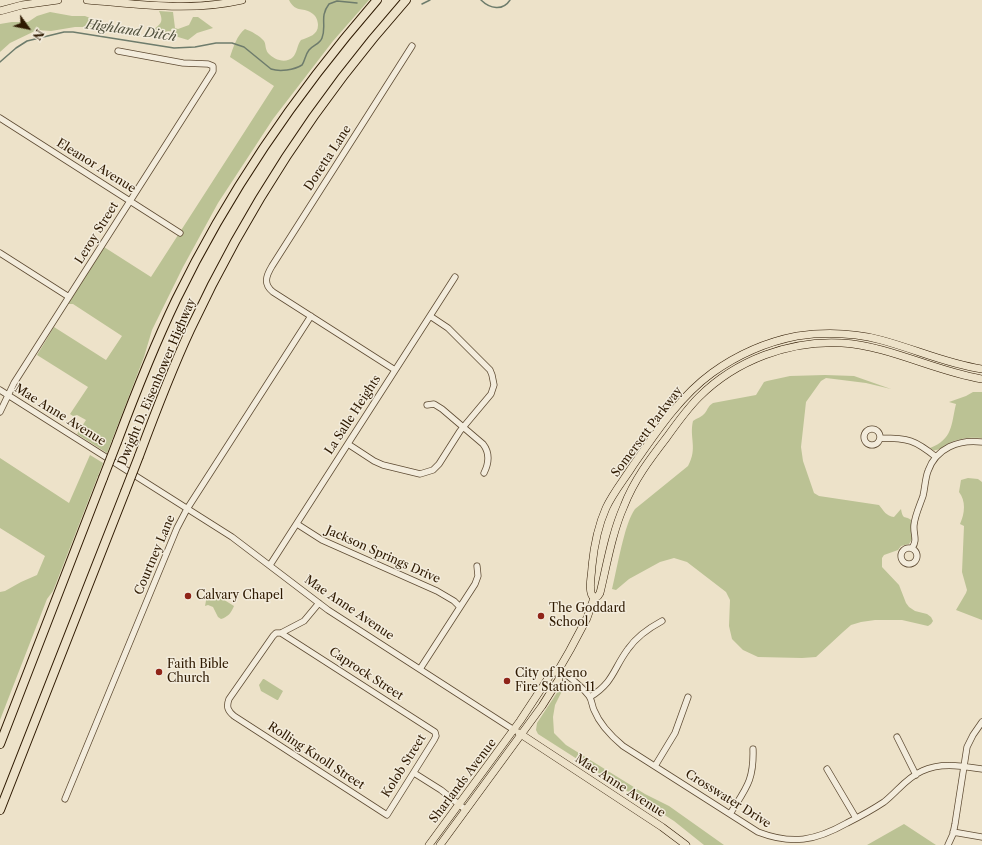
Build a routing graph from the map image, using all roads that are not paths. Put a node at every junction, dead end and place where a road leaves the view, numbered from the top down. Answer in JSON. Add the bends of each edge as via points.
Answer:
{"nodes":[{"id":1,"x":58,"y":0,"type":"edge"},
{"id":2,"x":87,"y":0,"type":"edge"},
{"id":3,"x":242,"y":0,"type":"edge"},
{"id":4,"x":377,"y":0,"type":"edge"},
{"id":5,"x":406,"y":0,"type":"edge"},
{"id":6,"x":0,"y":11,"type":"edge"},
{"id":7,"x":412,"y":46,"type":"dead end"},
{"id":8,"x":118,"y":51,"type":"dead end"},
{"id":9,"x":0,"y":118,"type":"edge"},
{"id":10,"x":130,"y":201,"type":"junction"},
{"id":11,"x":180,"y":233,"type":"dead end"},
{"id":12,"x":0,"y":253,"type":"edge"},
{"id":13,"x":455,"y":277,"type":"dead end"},
{"id":14,"x":69,"y":297,"type":"junction"},
{"id":15,"x":311,"y":316,"type":"junction"},
{"id":16,"x":430,"y":316,"type":"junction"},
{"id":17,"x":982,"y":369,"type":"edge"},
{"id":18,"x":395,"y":370,"type":"junction"},
{"id":19,"x":982,"y":379,"type":"edge"},
{"id":20,"x":0,"y":390,"type":"edge"},
{"id":21,"x":8,"y":395,"type":"junction"},
{"id":22,"x":427,"y":405,"type":"dead end"},
{"id":23,"x":0,"y":412,"type":"edge"},
{"id":24,"x":464,"y":427,"type":"junction"},
{"id":25,"x":881,"y":438,"type":"dead end"},
{"id":26,"x":982,"y":442,"type":"edge"},
{"id":27,"x":348,"y":444,"type":"junction"},
{"id":28,"x":936,"y":457,"type":"junction"},
{"id":29,"x":484,"y":473,"type":"dead end"},
{"id":30,"x":187,"y":509,"type":"junction"},
{"id":31,"x":297,"y":524,"type":"junction"},
{"id":32,"x":912,"y":548,"type":"dead end"},
{"id":33,"x":270,"y":565,"type":"junction"},
{"id":34,"x":477,"y":566,"type":"dead end"},
{"id":35,"x":594,"y":598,"type":"junction"},
{"id":36,"x":319,"y":603,"type":"junction"},
{"id":37,"x":460,"y":607,"type":"junction"},
{"id":38,"x":662,"y":621,"type":"dead end"},
{"id":39,"x":281,"y":633,"type":"junction"},
{"id":40,"x":420,"y":669,"type":"junction"},
{"id":41,"x":559,"y":669,"type":"junction"},
{"id":42,"x":590,"y":697,"type":"junction"},
{"id":43,"x":688,"y":697,"type":"dead end"},
{"id":44,"x":982,"y":722,"type":"edge"},
{"id":45,"x":514,"y":730,"type":"junction"},
{"id":46,"x":522,"y":735,"type":"junction"},
{"id":47,"x":436,"y":736,"type":"joint"},
{"id":48,"x":897,"y":737,"type":"dead end"},
{"id":49,"x":0,"y":744,"type":"edge"},
{"id":50,"x":753,"y":750,"type":"dead end"},
{"id":51,"x":654,"y":766,"type":"junction"},
{"id":52,"x":963,"y":767,"type":"junction"},
{"id":53,"x":827,"y":769,"type":"dead end"},
{"id":54,"x":982,"y":769,"type":"edge"},
{"id":55,"x":414,"y":773,"type":"junction"},
{"id":56,"x":916,"y":775,"type":"junction"},
{"id":57,"x":65,"y":799,"type":"dead end"},
{"id":58,"x":459,"y":804,"type":"junction"},
{"id":59,"x":391,"y":808,"type":"joint"},
{"id":60,"x":0,"y":810,"type":"edge"},
{"id":61,"x":466,"y":810,"type":"junction"},
{"id":62,"x":730,"y":814,"type":"junction"},
{"id":63,"x":856,"y":818,"type":"junction"},
{"id":64,"x":953,"y":832,"type":"junction"},
{"id":65,"x":982,"y":837,"type":"edge"},
{"id":66,"x":429,"y":845,"type":"edge"},
{"id":67,"x":440,"y":845,"type":"edge"},
{"id":68,"x":686,"y":845,"type":"edge"},
{"id":69,"x":948,"y":845,"type":"edge"}],
"edges":[{"from":1,"to":6,"type":"main road"},
{"from":2,"to":3,"type":"main road","via":[[184,7]]},
{"from":4,"to":49,"type":"highway","name":"Dwight D. Eisenhower Highway","bridge":true,"via":[[311,81],[242,180],[176,300],[140,382]]},
{"from":5,"to":60,"type":"highway","name":"Dwight D. Eisenhower Highway","bridge":true,"via":[[361,53],[296,142],[258,201],[219,271],[168,380]]},
{"from":7,"to":15,"type":"street","name":"Doretta Lane","via":[[266,278],[267,286],[273,292]]},
{"from":8,"to":10,"type":"street","name":"Leroy Street","via":[[213,66],[211,75]]},
{"from":9,"to":10,"type":"street","name":"Eleanor Avenue"},
{"from":10,"to":11,"type":"street","name":"Eleanor Avenue"},
{"from":10,"to":14,"type":"street","name":"Leroy Street"},
{"from":12,"to":14,"type":"street"},
{"from":13,"to":16,"type":"street","name":"La Salle Heights"},
{"from":14,"to":21,"type":"street","name":"Leroy Street"},
{"from":15,"to":18,"type":"street"},
{"from":15,"to":30,"type":"street","name":"Courtney Lane"},
{"from":16,"to":18,"type":"street","name":"La Salle Heights"},
{"from":16,"to":24,"type":"street","via":[[456,335],[492,375],[494,385],[491,394]]},
{"from":17,"to":35,"type":"main road","name":"Somersett Parkway","via":[[877,339],[850,334],[817,334],[788,338],[761,346],[731,360],[700,383],[680,403],[610,500],[600,522],[595,546],[590,591]]},
{"from":18,"to":27,"type":"street","name":"La Salle Heights"},
{"from":19,"to":35,"type":"main road","name":"Somersett Parkway","via":[[960,375],[875,348],[838,343],[788,348],[737,368],[710,387],[691,406],[644,468],[624,506],[600,593]]},
{"from":20,"to":21,"type":"street","name":"Mae Anne Avenue"},
{"from":21,"to":23,"type":"street","name":"Leroy Street"},
{"from":21,"to":30,"type":"street","name":"Mae Anne Avenue"},
{"from":22,"to":24,"type":"street","via":[[438,406]]},
{"from":24,"to":27,"type":"street","via":[[437,468],[425,473],[378,464]]},
{"from":24,"to":29,"type":"street","via":[[487,450],[488,458]]},
{"from":25,"to":28,"type":"street","via":[[912,441]]},
{"from":26,"to":28,"type":"street","via":[[958,443]]},
{"from":27,"to":31,"type":"street","name":"La Salle Heights"},
{"from":28,"to":32,"type":"street","via":[[926,477],[914,523],[916,543]]},
{"from":30,"to":33,"type":"street","name":"Mae Anne Avenue"},
{"from":30,"to":57,"type":"street","name":"Courtney Lane","via":[[171,540]]},
{"from":31,"to":33,"type":"street","name":"La Salle Heights"},
{"from":31,"to":37,"type":"street","name":"Jackson Springs Drive","via":[[322,540],[437,590]]},
{"from":33,"to":36,"type":"street","name":"Mae Anne Avenue"},
{"from":34,"to":37,"type":"street","via":[[477,580]]},
{"from":35,"to":41,"type":"main road","name":"Somersett Parkway","via":[[583,626]]},
{"from":36,"to":39,"type":"street","via":[[304,621]]},
{"from":36,"to":40,"type":"street","name":"Mae Anne Avenue"},
{"from":37,"to":40,"type":"street"},
{"from":38,"to":42,"type":"street","via":[[636,639],[612,678],[599,692]]},
{"from":39,"to":47,"type":"street","name":"Caprock Street","via":[[431,728]]},
{"from":39,"to":59,"type":"street","name":"Rolling Knoll Street","via":[[273,636],[229,699],[228,710],[387,815]]},
{"from":40,"to":45,"type":"street","name":"Mae Anne Avenue"},
{"from":41,"to":42,"type":"street","name":"Crosswater Drive"},
{"from":41,"to":45,"type":"main road","name":"Somersett Parkway","via":[[548,677]]},
{"from":41,"to":46,"type":"main road","name":"Somersett Parkway","via":[[557,682]]},
{"from":42,"to":51,"type":"street","name":"Crosswater Drive","via":[[600,722],[612,737]]},
{"from":43,"to":51,"type":"street","via":[[675,733]]},
{"from":44,"to":52,"type":"street","via":[[969,742]]},
{"from":45,"to":46,"type":"main road","name":"Mae Anne Avenue"},
{"from":45,"to":58,"type":"main road","name":"Sharlands Avenue"},
{"from":46,"to":61,"type":"main road","name":"Sharlands Avenue"},
{"from":46,"to":68,"type":"main road","name":"Mae Anne Avenue"},
{"from":47,"to":55,"type":"street","name":"Kolob Street"},
{"from":48,"to":56,"type":"street"},
{"from":50,"to":62,"type":"street","via":[[751,778]]},
{"from":51,"to":62,"type":"street","name":"Crosswater Drive"},
{"from":52,"to":54,"type":"street","name":"Crosswater Drive"},
{"from":52,"to":56,"type":"street","name":"Crosswater Drive","via":[[939,766]]},
{"from":52,"to":64,"type":"street"},
{"from":53,"to":63,"type":"street"},
{"from":55,"to":58,"type":"street"},
{"from":55,"to":59,"type":"street","name":"Kolob Street"},
{"from":56,"to":63,"type":"street","name":"Crosswater Drive","via":[[884,802]]},
{"from":58,"to":61,"type":"street"},
{"from":58,"to":66,"type":"main road","name":"Sharlands Avenue"},
{"from":61,"to":67,"type":"main road","name":"Sharlands Avenue"},
{"from":62,"to":63,"type":"street","name":"Crosswater Drive","via":[[767,837],[786,842],[817,838]]},
{"from":64,"to":65,"type":"street"},
{"from":64,"to":69,"type":"street"}]}
